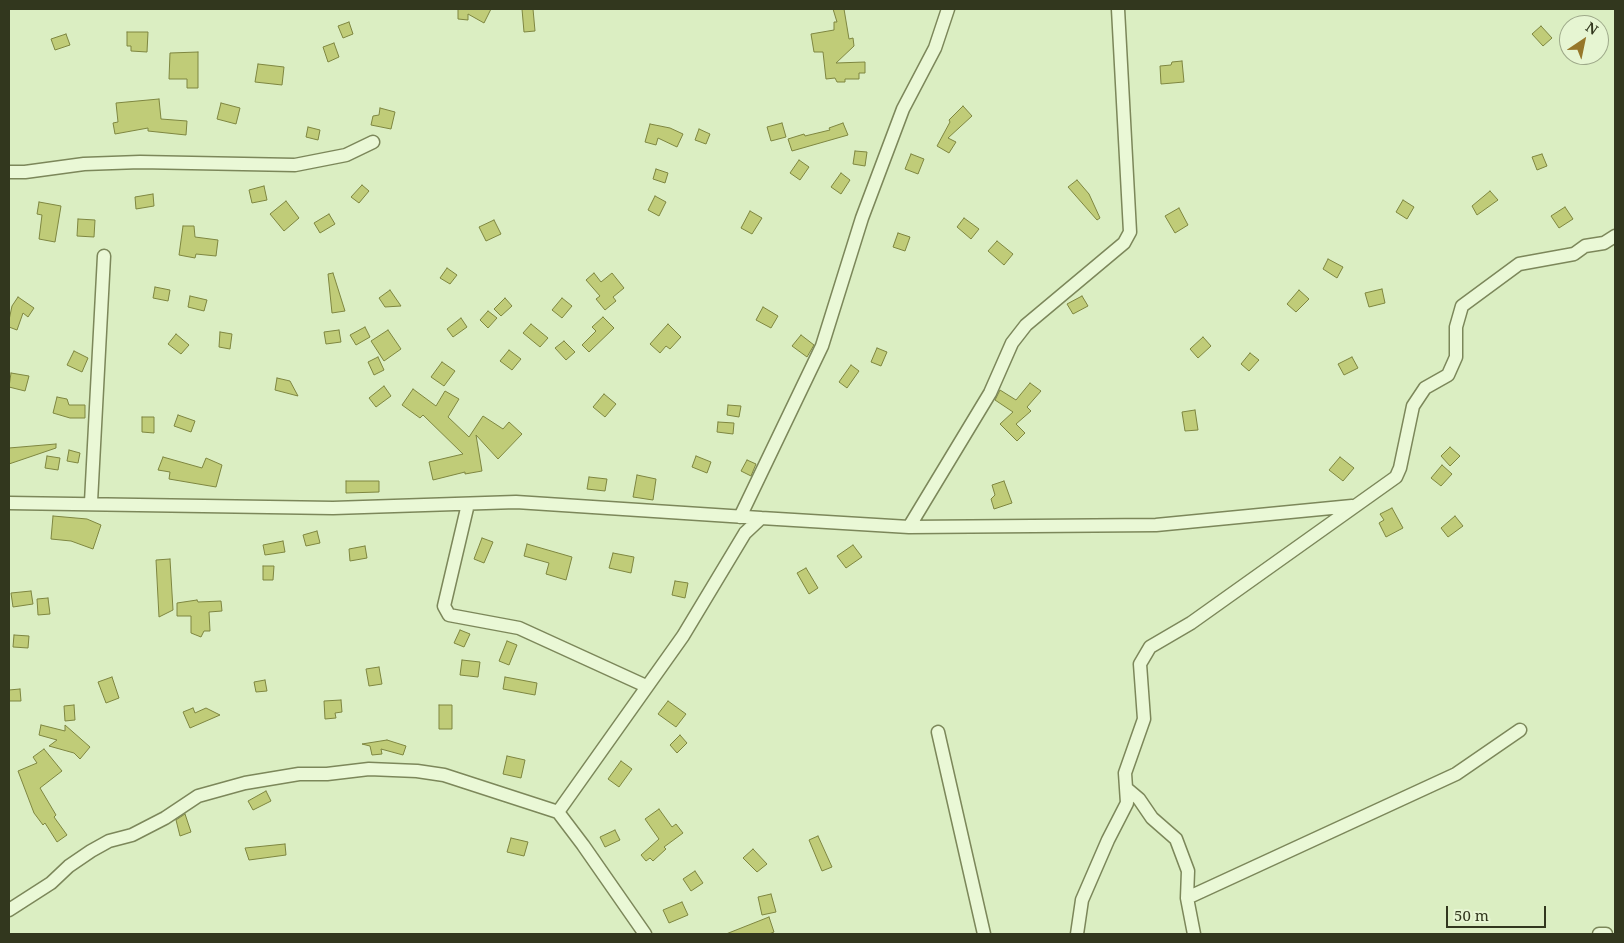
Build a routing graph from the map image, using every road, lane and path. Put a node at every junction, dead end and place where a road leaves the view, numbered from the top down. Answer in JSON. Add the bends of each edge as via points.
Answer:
{"nodes":[{"id":1,"x":948,"y":9,"type":"edge"},
{"id":2,"x":1118,"y":9,"type":"edge"},
{"id":3,"x":373,"y":142,"type":"dead end"},
{"id":4,"x":9,"y":172,"type":"edge"},
{"id":5,"x":1615,"y":236,"type":"edge"},
{"id":6,"x":104,"y":256,"type":"dead end"},
{"id":7,"x":91,"y":502,"type":"junction"},
{"id":8,"x":9,"y":503,"type":"edge"},
{"id":9,"x":468,"y":504,"type":"junction"},
{"id":10,"x":1354,"y":506,"type":"junction"},
{"id":11,"x":740,"y":517,"type":"junction"},
{"id":12,"x":761,"y":518,"type":"junction"},
{"id":13,"x":909,"y":527,"type":"junction"},
{"id":14,"x":646,"y":686,"type":"junction"},
{"id":15,"x":1520,"y":730,"type":"dead end"},
{"id":16,"x":938,"y":732,"type":"dead end"},
{"id":17,"x":1126,"y":788,"type":"junction"},
{"id":18,"x":558,"y":812,"type":"junction"},
{"id":19,"x":1187,"y":898,"type":"junction"},
{"id":20,"x":9,"y":910,"type":"edge"},
{"id":21,"x":645,"y":934,"type":"edge"},
{"id":22,"x":984,"y":934,"type":"edge"},
{"id":23,"x":1077,"y":934,"type":"edge"},
{"id":24,"x":1194,"y":934,"type":"edge"},
{"id":25,"x":1598,"y":934,"type":"edge"},
{"id":26,"x":1606,"y":934,"type":"edge"}],
"edges":[{"from":1,"to":11,"type":"street","via":[[935,48],[903,109],[862,218],[822,346]]},
{"from":2,"to":13,"type":"street","via":[[1130,232],[1124,243],[1026,325],[1012,343],[990,393]]},
{"from":3,"to":4,"type":"street","via":[[346,155],[295,165],[140,162]]},
{"from":5,"to":10,"type":"street","via":[[1604,243],[1585,246],[1574,254],[1519,264],[1462,306],[1456,327],[1456,357],[1448,375],[1425,388],[1413,406],[1396,477]]},
{"from":6,"to":7,"type":"street"},
{"from":7,"to":8,"type":"street"},
{"from":7,"to":9,"type":"street","via":[[333,508]]},
{"from":9,"to":11,"type":"street","via":[[516,502]]},
{"from":9,"to":14,"type":"street","via":[[444,606],[449,615],[519,628]]},
{"from":10,"to":13,"type":"street","via":[[1156,525]]},
{"from":10,"to":17,"type":"street","via":[[1191,623],[1150,647],[1140,664],[1144,718],[1125,773]]},
{"from":11,"to":12,"type":"street"},
{"from":12,"to":13,"type":"street"},
{"from":12,"to":14,"type":"street","via":[[745,533],[683,636]]},
{"from":14,"to":18,"type":"street"},
{"from":15,"to":19,"type":"street","via":[[1456,774]]},
{"from":16,"to":22,"type":"street"},
{"from":17,"to":19,"type":"street","via":[[1176,839],[1188,871]]},
{"from":17,"to":23,"type":"street","via":[[1128,803],[1082,900]]},
{"from":18,"to":20,"type":"street","via":[[452,777],[417,771],[369,769],[254,781],[198,796],[157,822],[109,841]]},
{"from":18,"to":21,"type":"street"},
{"from":19,"to":24,"type":"street"},
{"from":25,"to":26,"type":"street"}]}
